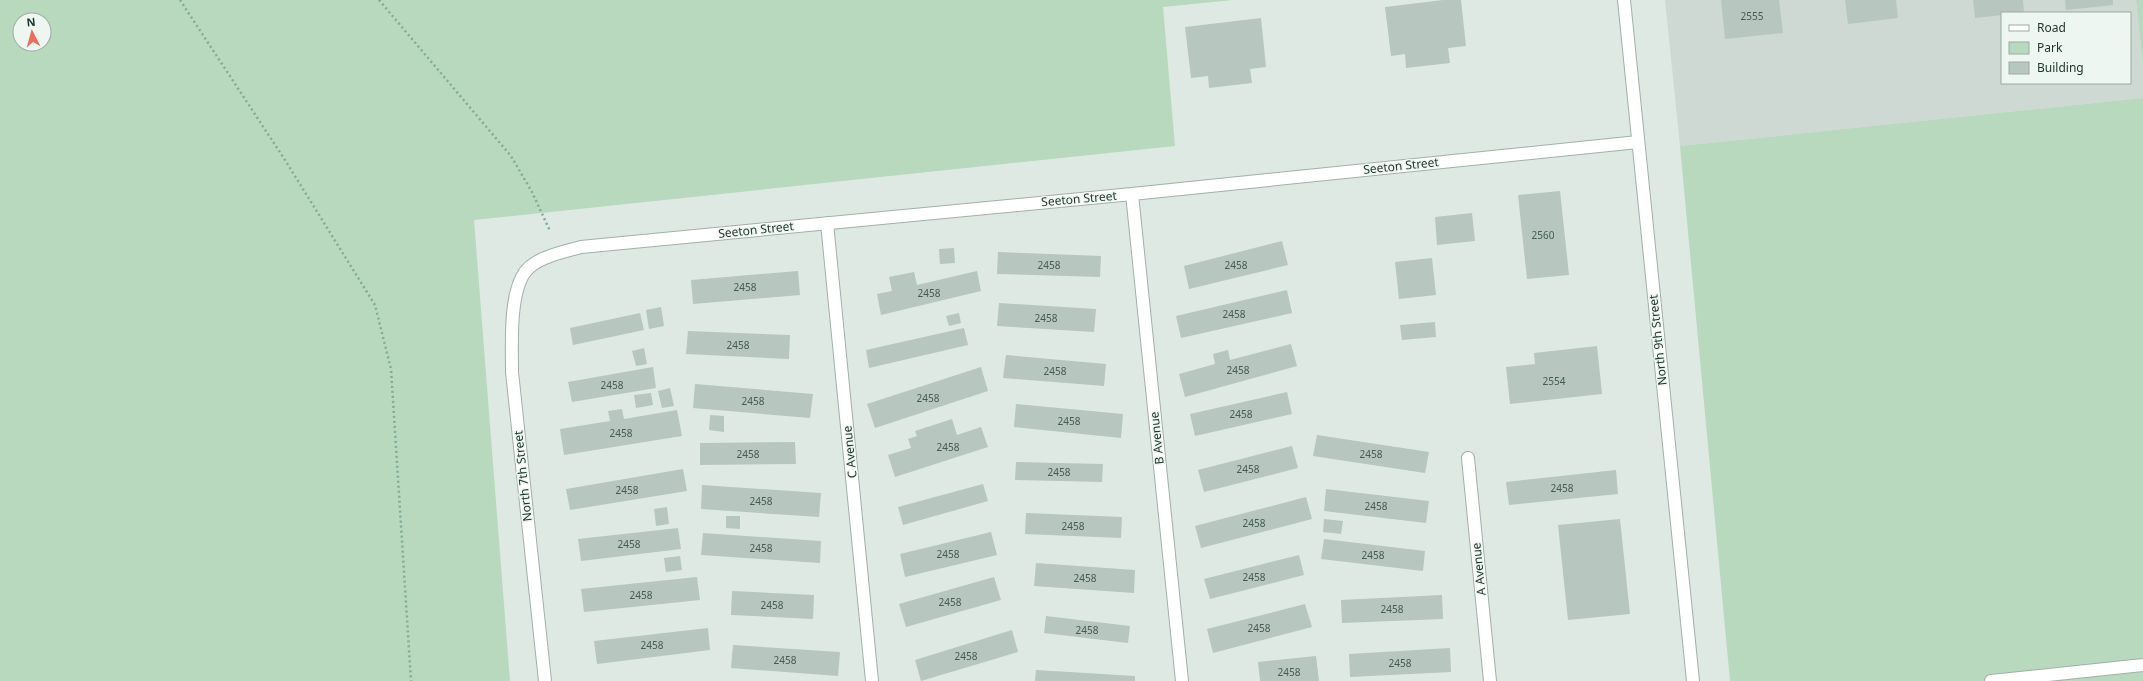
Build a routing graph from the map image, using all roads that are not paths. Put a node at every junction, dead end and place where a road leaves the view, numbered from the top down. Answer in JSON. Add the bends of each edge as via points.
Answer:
{"nodes":[{"id":1,"x":1624,"y":0,"type":"edge"},
{"id":2,"x":1638,"y":142,"type":"junction"},
{"id":3,"x":1132,"y":194,"type":"junction"},
{"id":4,"x":827,"y":222,"type":"junction"},
{"id":5,"x":525,"y":272,"type":"joint"},
{"id":6,"x":1468,"y":458,"type":"dead end"},
{"id":7,"x":2143,"y":665,"type":"edge"},
{"id":8,"x":545,"y":681,"type":"edge"},
{"id":9,"x":872,"y":681,"type":"edge"},
{"id":10,"x":1182,"y":681,"type":"edge"},
{"id":11,"x":1490,"y":681,"type":"edge"},
{"id":12,"x":1693,"y":681,"type":"edge"},
{"id":13,"x":1991,"y":681,"type":"edge"}],
"edges":[{"from":1,"to":2,"type":"street","name":"North 9th Street"},
{"from":2,"to":3,"type":"street","name":"Seeton Street"},
{"from":2,"to":12,"type":"street","name":"North 9th Street"},
{"from":3,"to":4,"type":"street","name":"Seeton Street"},
{"from":3,"to":10,"type":"street","name":"B Avenue"},
{"from":4,"to":5,"type":"street","name":"Seeton Street","via":[[581,247],[546,257]]},
{"from":4,"to":9,"type":"street","name":"C Avenue"},
{"from":5,"to":8,"type":"street","name":"North 7th Street","via":[[511,324],[512,372]]},
{"from":6,"to":11,"type":"street","name":"A Avenue"},
{"from":7,"to":13,"type":"street"}]}
